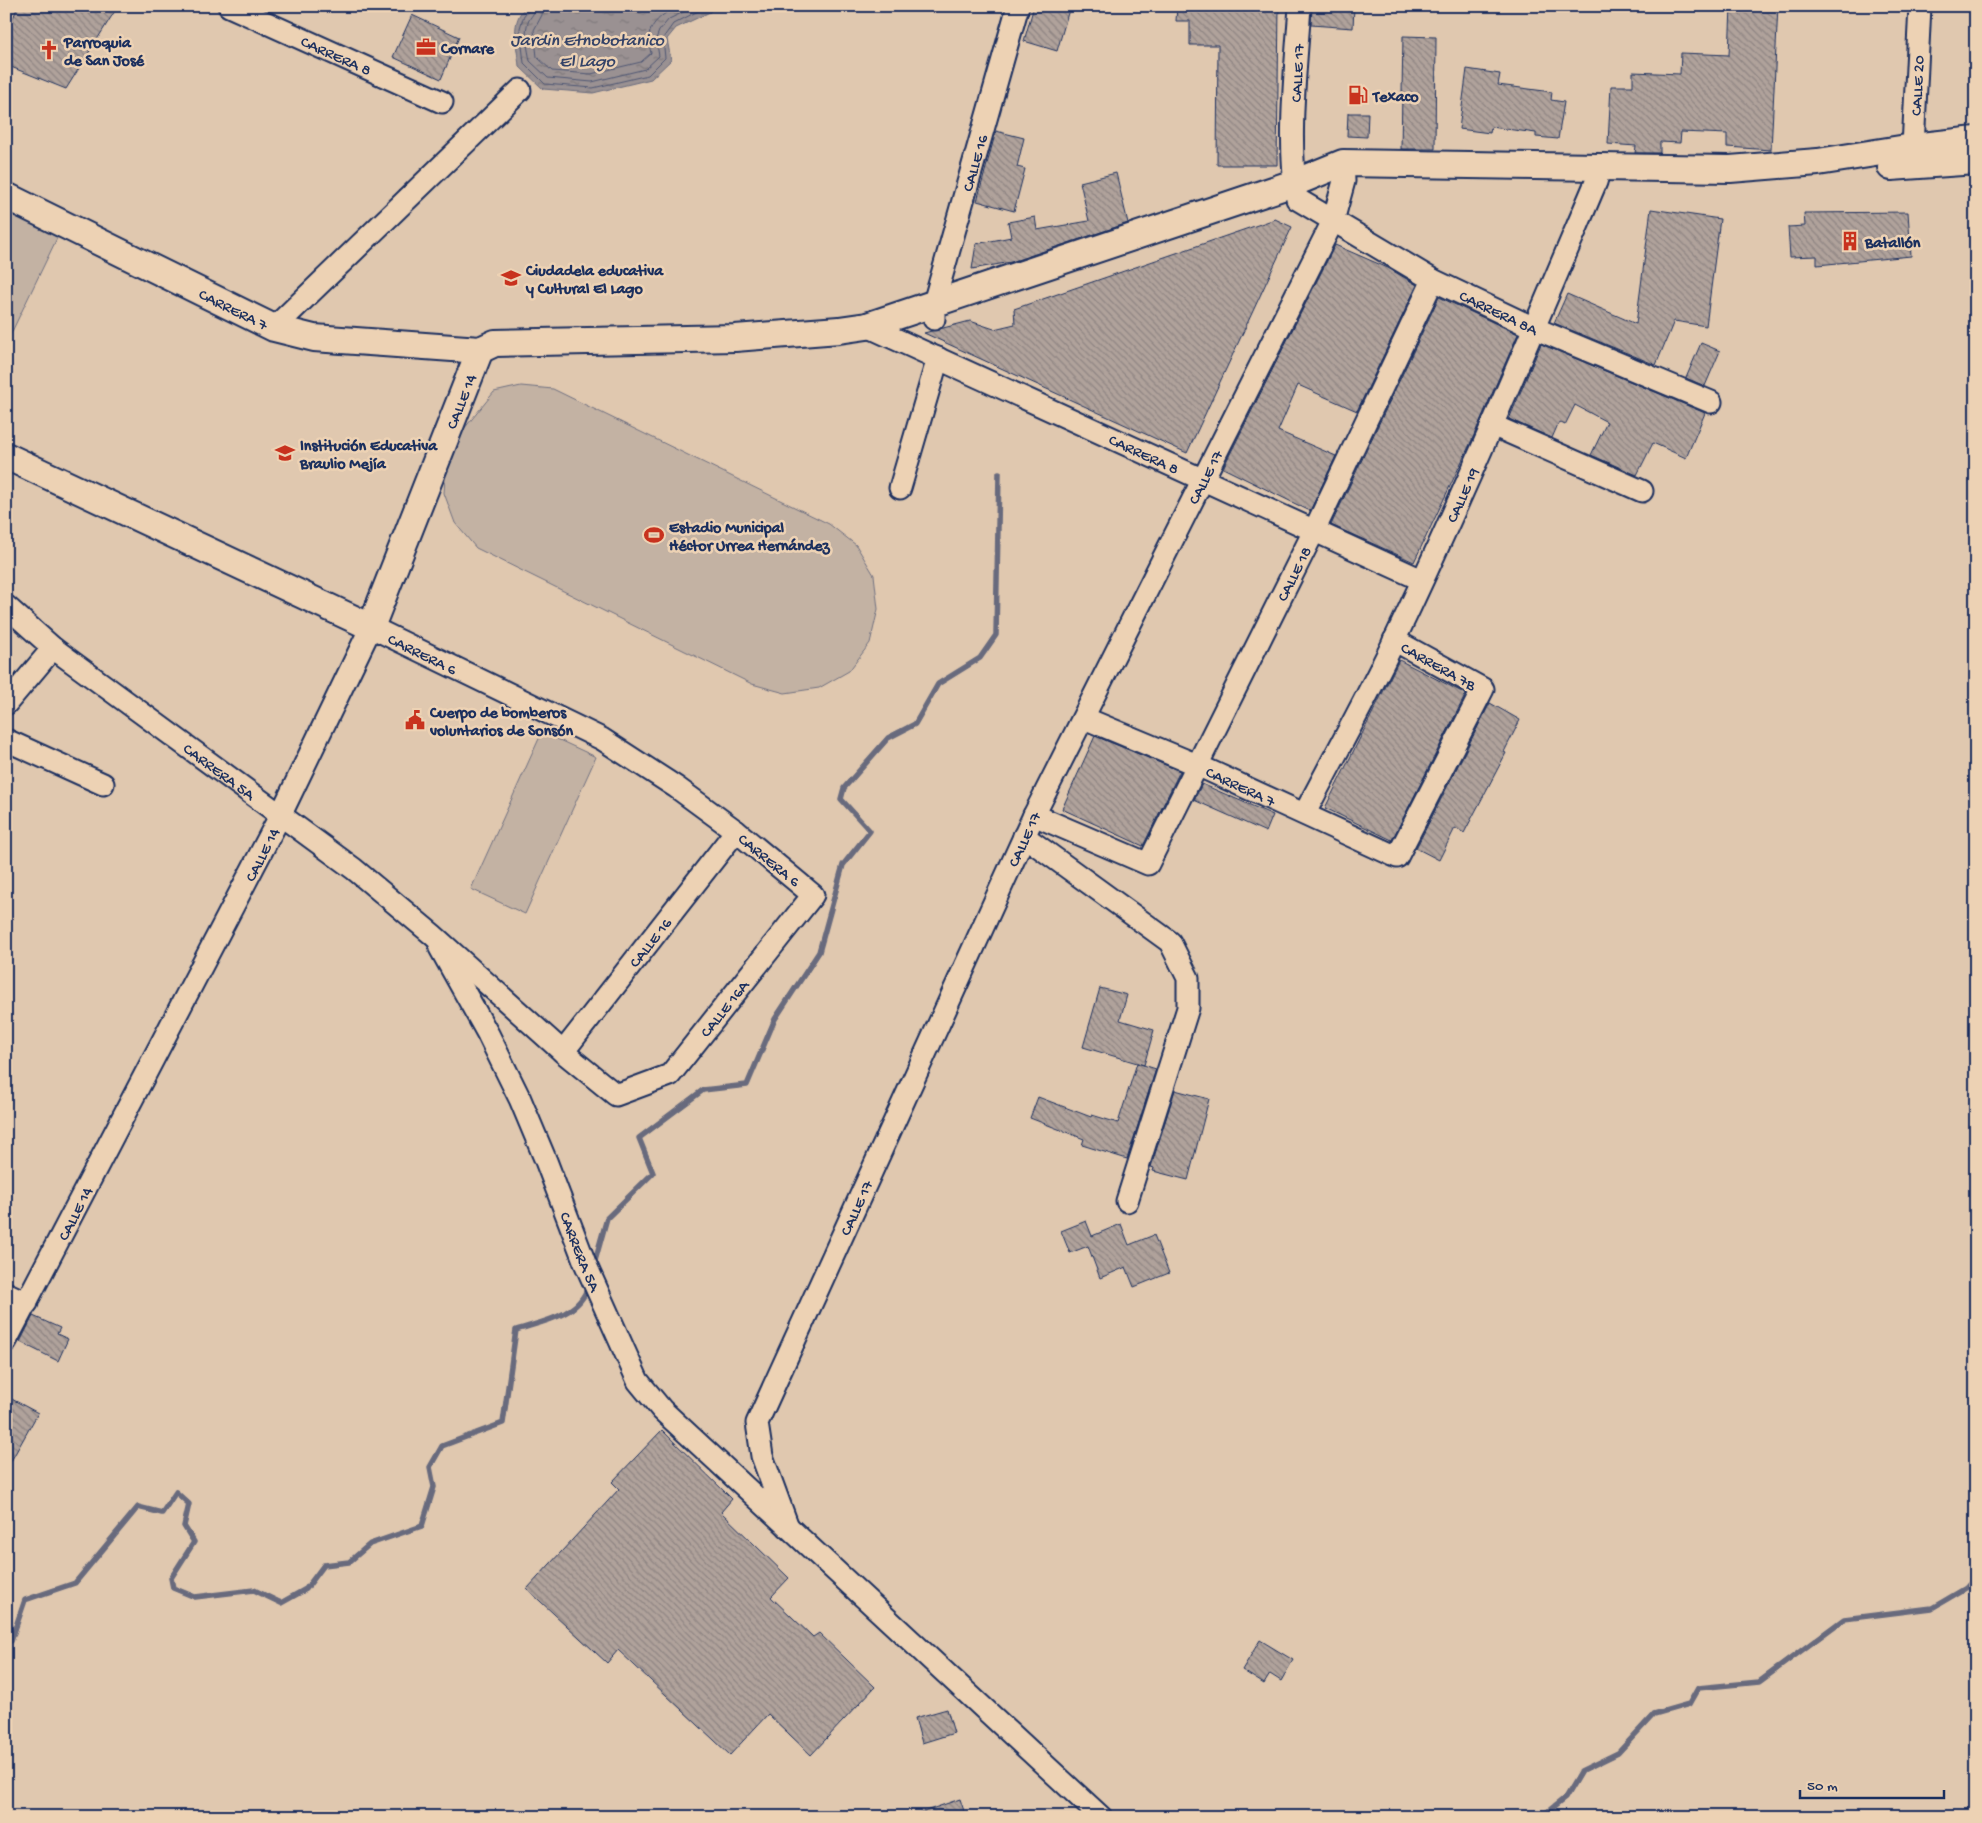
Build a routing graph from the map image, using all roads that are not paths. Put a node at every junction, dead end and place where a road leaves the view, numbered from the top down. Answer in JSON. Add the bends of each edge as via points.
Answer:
{"nodes":[{"id":1,"x":229,"y":6,"type":"edge"},
{"id":2,"x":1018,"y":6,"type":"edge"},
{"id":3,"x":1300,"y":6,"type":"edge"},
{"id":4,"x":1920,"y":6,"type":"edge"},
{"id":5,"x":520,"y":90,"type":"dead end"},
{"id":6,"x":442,"y":102,"type":"dead end"},
{"id":7,"x":1976,"y":140,"type":"edge"},
{"id":8,"x":1915,"y":155,"type":"junction"},
{"id":9,"x":1976,"y":161,"type":"edge"},
{"id":10,"x":1343,"y":172,"type":"junction"},
{"id":11,"x":1598,"y":175,"type":"junction"},
{"id":12,"x":1295,"y":191,"type":"junction"},
{"id":13,"x":6,"y":196,"type":"edge"},
{"id":14,"x":1333,"y":221,"type":"junction"},
{"id":15,"x":1433,"y":280,"type":"junction"},
{"id":16,"x":934,"y":311,"type":"junction"},
{"id":17,"x":274,"y":328,"type":"junction"},
{"id":18,"x":1534,"y":328,"type":"junction"},
{"id":19,"x":877,"y":330,"type":"junction"},
{"id":20,"x":480,"y":350,"type":"junction"},
{"id":21,"x":938,"y":358,"type":"junction"},
{"id":22,"x":1711,"y":402,"type":"dead end"},
{"id":23,"x":1492,"y":426,"type":"junction"},
{"id":24,"x":6,"y":456,"type":"edge"},
{"id":25,"x":1204,"y":480,"type":"junction"},
{"id":26,"x":900,"y":488,"type":"dead end"},
{"id":27,"x":1642,"y":491,"type":"dead end"},
{"id":28,"x":1314,"y":531,"type":"junction"},
{"id":29,"x":1422,"y":580,"type":"junction"},
{"id":30,"x":6,"y":606,"type":"edge"},
{"id":31,"x":371,"y":627,"type":"junction"},
{"id":32,"x":1394,"y":640,"type":"junction"},
{"id":33,"x":53,"y":648,"type":"junction"},
{"id":34,"x":6,"y":704,"type":"edge"},
{"id":35,"x":1084,"y":718,"type":"junction"},
{"id":36,"x":6,"y":740,"type":"edge"},
{"id":37,"x":1197,"y":765,"type":"junction"},
{"id":38,"x":103,"y":784,"type":"dead end"},
{"id":39,"x":1305,"y":813,"type":"junction"},
{"id":40,"x":1034,"y":815,"type":"junction"},
{"id":41,"x":280,"y":816,"type":"junction"},
{"id":42,"x":736,"y":831,"type":"junction"},
{"id":43,"x":1024,"y":836,"type":"junction"},
{"id":44,"x":1397,"y":857,"type":"joint"},
{"id":45,"x":813,"y":894,"type":"joint"},
{"id":46,"x":433,"y":935,"type":"junction"},
{"id":47,"x":563,"y":1052,"type":"junction"},
{"id":48,"x":616,"y":1095,"type":"joint"},
{"id":49,"x":1128,"y":1201,"type":"dead end"},
{"id":50,"x":6,"y":1294,"type":"edge"},
{"id":51,"x":27,"y":1303,"type":"junction"},
{"id":52,"x":6,"y":1341,"type":"edge"},
{"id":53,"x":788,"y":1527,"type":"junction"},
{"id":54,"x":1101,"y":1817,"type":"edge"}],
"edges":[{"from":1,"to":6,"type":"street","name":"CARRERA 8"},
{"from":2,"to":16,"type":"street","name":"CALLE 16"},
{"from":3,"to":12,"type":"street","name":"CALLE 17","via":[[1293,128]]},
{"from":4,"to":8,"type":"street","name":"CALLE 20"},
{"from":5,"to":17,"type":"street"},
{"from":7,"to":8,"type":"main road"},
{"from":8,"to":9,"type":"main road"},
{"from":8,"to":11,"type":"main road"},
{"from":10,"to":11,"type":"main road"},
{"from":10,"to":12,"type":"main road","name":"CARRERA 7"},
{"from":10,"to":14,"type":"street","name":"CALLE 17"},
{"from":11,"to":18,"type":"street","name":"CALLE 19"},
{"from":12,"to":14,"type":"street","name":"CARRERA 8A"},
{"from":12,"to":16,"type":"main road","name":"CARRERA 7"},
{"from":13,"to":17,"type":"main road","name":"CARRERA 7"},
{"from":14,"to":15,"type":"street","name":"CARRERA 8A"},
{"from":14,"to":25,"type":"street","name":"CALLE 17"},
{"from":15,"to":18,"type":"street","name":"CARRERA 8A"},
{"from":15,"to":28,"type":"street","name":"CALLE 18"},
{"from":16,"to":19,"type":"main road","name":"CARRERA 7"},
{"from":17,"to":20,"type":"main road","name":"CARRERA 7","via":[[314,338]]},
{"from":18,"to":22,"type":"street","name":"CARRERA 8A"},
{"from":18,"to":23,"type":"street","name":"CALLE 19"},
{"from":19,"to":20,"type":"main road","name":"CARRERA 7","via":[[841,345],[736,352],[493,358]]},
{"from":19,"to":21,"type":"street","name":"CARRERA 8"},
{"from":20,"to":31,"type":"main road","name":"CALLE 14"},
{"from":21,"to":25,"type":"street","name":"CARRERA 8"},
{"from":21,"to":26,"type":"street"},
{"from":23,"to":27,"type":"street"},
{"from":23,"to":29,"type":"street","name":"CALLE 19"},
{"from":24,"to":31,"type":"main road","name":"CARRERA 6"},
{"from":25,"to":28,"type":"street","name":"CARRERA 8"},
{"from":25,"to":35,"type":"street","name":"CALLE 17"},
{"from":28,"to":29,"type":"street","name":"CARRERA 8"},
{"from":28,"to":37,"type":"street","name":"CALLE 18"},
{"from":29,"to":32,"type":"street","name":"CALLE 19"},
{"from":30,"to":33,"type":"street","name":"CARRERA 5A"},
{"from":31,"to":41,"type":"street","name":"CALLE 14"},
{"from":31,"to":42,"type":"street","name":"CARRERA 6","via":[[602,739]]},
{"from":32,"to":39,"type":"street","name":"CALLE 19"},
{"from":32,"to":44,"type":"street","name":"CARRERA 7B","via":[[1483,689]]},
{"from":33,"to":34,"type":"street"},
{"from":33,"to":41,"type":"street","name":"CARRERA 5A"},
{"from":35,"to":37,"type":"street","name":"CARRERA 7"},
{"from":35,"to":40,"type":"street","name":"CALLE 17"},
{"from":36,"to":38,"type":"street"},
{"from":37,"to":39,"type":"street","name":"CARRERA 7"},
{"from":37,"to":40,"type":"street","name":"CALLE 18","via":[[1148,864]]},
{"from":39,"to":44,"type":"street","name":"CARRERA 7"},
{"from":40,"to":43,"type":"street","name":"CALLE 17"},
{"from":41,"to":46,"type":"street","name":"CARRERA 5A","via":[[354,869]]},
{"from":41,"to":51,"type":"street","name":"CALLE 14"},
{"from":42,"to":45,"type":"street","name":"CARRERA 6"},
{"from":42,"to":47,"type":"street","name":"CALLE 16"},
{"from":43,"to":49,"type":"street","via":[[1170,942],[1188,978],[1188,1008]]},
{"from":43,"to":53,"type":"street","name":"CALLE 17","via":[[757,1423],[762,1456]]},
{"from":45,"to":48,"type":"street","name":"CALLE 16A","via":[[670,1074]]},
{"from":46,"to":47,"type":"street","name":"CARRERA 5A"},
{"from":46,"to":53,"type":"street","name":"CARRERA 5A","via":[[520,1099],[585,1263],[638,1381],[662,1410]]},
{"from":47,"to":48,"type":"street","name":"CARRERA 5A"},
{"from":50,"to":51,"type":"street"},
{"from":51,"to":52,"type":"street","name":"CALLE 14"},
{"from":53,"to":54,"type":"street","name":"CARRERA 5A"}]}
